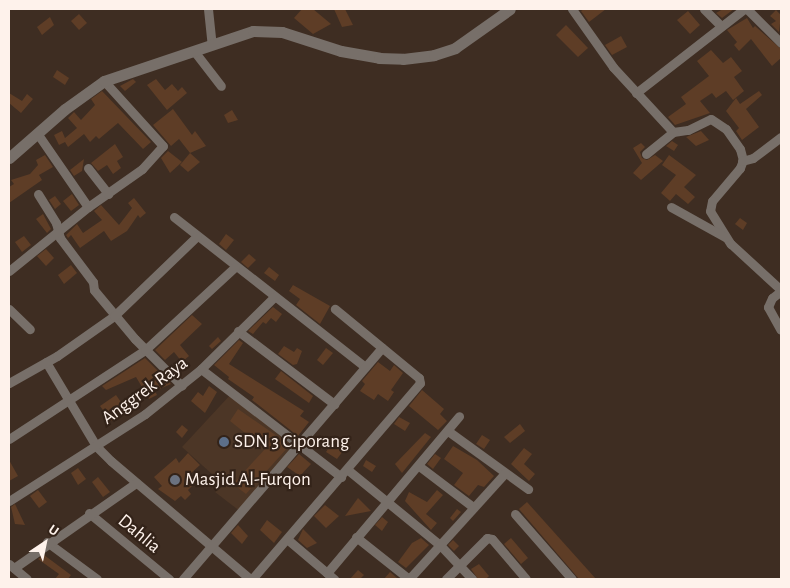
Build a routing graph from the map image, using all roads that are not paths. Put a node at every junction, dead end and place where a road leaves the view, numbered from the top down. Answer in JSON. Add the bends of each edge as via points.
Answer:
{"nodes":[{"id":1,"x":208,"y":9,"type":"edge"},
{"id":2,"x":510,"y":9,"type":"edge"},
{"id":3,"x":572,"y":9,"type":"edge"},
{"id":4,"x":704,"y":9,"type":"edge"},
{"id":5,"x":746,"y":9,"type":"edge"},
{"id":6,"x":720,"y":25,"type":"junction"},
{"id":7,"x":781,"y":43,"type":"edge"},
{"id":8,"x":212,"y":45,"type":"junction"},
{"id":9,"x":194,"y":50,"type":"junction"},
{"id":10,"x":104,"y":81,"type":"junction"},
{"id":11,"x":221,"y":86,"type":"dead end"},
{"id":12,"x":636,"y":93,"type":"junction"},
{"id":13,"x":673,"y":132,"type":"junction"},
{"id":14,"x":37,"y":133,"type":"junction"},
{"id":15,"x":781,"y":137,"type":"edge"},
{"id":16,"x":646,"y":154,"type":"dead end"},
{"id":17,"x":9,"y":158,"type":"edge"},
{"id":18,"x":742,"y":161,"type":"junction"},
{"id":19,"x":88,"y":168,"type":"dead end"},
{"id":20,"x":38,"y":194,"type":"dead end"},
{"id":21,"x":108,"y":194,"type":"junction"},
{"id":22,"x":88,"y":207,"type":"junction"},
{"id":23,"x":671,"y":207,"type":"dead end"},
{"id":24,"x":174,"y":217,"type":"dead end"},
{"id":25,"x":59,"y":229,"type":"junction"},
{"id":26,"x":197,"y":236,"type":"junction"},
{"id":27,"x":727,"y":239,"type":"junction"},
{"id":28,"x":235,"y":266,"type":"junction"},
{"id":29,"x":9,"y":271,"type":"edge"},
{"id":30,"x":781,"y":291,"type":"edge"},
{"id":31,"x":274,"y":297,"type":"junction"},
{"id":32,"x":9,"y":309,"type":"edge"},
{"id":33,"x":335,"y":310,"type":"dead end"},
{"id":34,"x":114,"y":316,"type":"junction"},
{"id":35,"x":30,"y":329,"type":"dead end"},
{"id":36,"x":781,"y":330,"type":"edge"},
{"id":37,"x":238,"y":332,"type":"junction"},
{"id":38,"x":382,"y":348,"type":"junction"},
{"id":39,"x":145,"y":350,"type":"junction"},
{"id":40,"x":46,"y":362,"type":"junction"},
{"id":41,"x":365,"y":367,"type":"junction"},
{"id":42,"x":200,"y":369,"type":"junction"},
{"id":43,"x":9,"y":384,"type":"edge"},
{"id":44,"x":182,"y":386,"type":"junction"},
{"id":45,"x":68,"y":400,"type":"junction"},
{"id":46,"x":334,"y":404,"type":"junction"},
{"id":47,"x":459,"y":416,"type":"dead end"},
{"id":48,"x":448,"y":431,"type":"junction"},
{"id":49,"x":9,"y":439,"type":"edge"},
{"id":50,"x":299,"y":444,"type":"junction"},
{"id":51,"x":96,"y":446,"type":"junction"},
{"id":52,"x":419,"y":466,"type":"junction"},
{"id":53,"x":348,"y":470,"type":"junction"},
{"id":54,"x":505,"y":473,"type":"junction"},
{"id":55,"x":341,"y":477,"type":"junction"},
{"id":56,"x":136,"y":483,"type":"junction"},
{"id":57,"x":528,"y":489,"type":"dead end"},
{"id":58,"x":388,"y":500,"type":"junction"},
{"id":59,"x":9,"y":501,"type":"edge"},
{"id":60,"x":473,"y":507,"type":"junction"},
{"id":61,"x":89,"y":513,"type":"junction"},
{"id":62,"x":515,"y":514,"type":"dead end"},
{"id":63,"x":356,"y":537,"type":"junction"},
{"id":64,"x":287,"y":539,"type":"junction"},
{"id":65,"x":48,"y":542,"type":"junction"},
{"id":66,"x":440,"y":545,"type":"junction"},
{"id":67,"x":210,"y":546,"type":"junction"},
{"id":68,"x":460,"y":565,"type":"junction"},
{"id":69,"x":11,"y":566,"type":"edge"},
{"id":70,"x":327,"y":573,"type":"junction"},
{"id":71,"x":27,"y":579,"type":"edge"},
{"id":72,"x":97,"y":579,"type":"edge"},
{"id":73,"x":169,"y":579,"type":"edge"},
{"id":74,"x":183,"y":579,"type":"edge"},
{"id":75,"x":251,"y":579,"type":"edge"},
{"id":76,"x":334,"y":579,"type":"edge"},
{"id":77,"x":409,"y":579,"type":"edge"},
{"id":78,"x":446,"y":579,"type":"edge"},
{"id":79,"x":472,"y":579,"type":"edge"},
{"id":80,"x":526,"y":579,"type":"edge"},
{"id":81,"x":572,"y":579,"type":"edge"}],
"edges":[{"from":1,"to":8,"type":"street"},
{"from":2,"to":8,"type":"street","via":[[454,48],[434,55],[379,58],[282,32],[252,31]]},
{"from":3,"to":12,"type":"street"},
{"from":4,"to":6,"type":"street"},
{"from":5,"to":6,"type":"street"},
{"from":5,"to":7,"type":"street"},
{"from":6,"to":12,"type":"street"},
{"from":8,"to":9,"type":"street"},
{"from":9,"to":10,"type":"street"},
{"from":9,"to":11,"type":"street"},
{"from":10,"to":14,"type":"street"},
{"from":10,"to":21,"type":"street","via":[[163,148],[147,165]]},
{"from":12,"to":13,"type":"street"},
{"from":13,"to":16,"type":"street"},
{"from":13,"to":18,"type":"street","via":[[714,120],[726,129],[740,149]]},
{"from":14,"to":17,"type":"street"},
{"from":14,"to":22,"type":"street"},
{"from":15,"to":18,"type":"street","via":[[753,158]]},
{"from":18,"to":27,"type":"street","via":[[709,207]]},
{"from":19,"to":21,"type":"street"},
{"from":20,"to":25,"type":"street"},
{"from":21,"to":22,"type":"street"},
{"from":22,"to":25,"type":"street"},
{"from":23,"to":27,"type":"street"},
{"from":24,"to":26,"type":"street"},
{"from":25,"to":29,"type":"street"},
{"from":25,"to":34,"type":"street","via":[[60,238]]},
{"from":26,"to":28,"type":"street"},
{"from":26,"to":34,"type":"street"},
{"from":27,"to":30,"type":"street"},
{"from":28,"to":31,"type":"street"},
{"from":28,"to":39,"type":"street"},
{"from":30,"to":36,"type":"street","via":[[772,298],[768,307]]},
{"from":31,"to":37,"type":"street"},
{"from":31,"to":41,"type":"street"},
{"from":32,"to":35,"type":"street"},
{"from":33,"to":38,"type":"street"},
{"from":34,"to":39,"type":"street"},
{"from":34,"to":40,"type":"street"},
{"from":37,"to":42,"type":"street"},
{"from":37,"to":46,"type":"street"},
{"from":38,"to":41,"type":"street"},
{"from":38,"to":53,"type":"street","via":[[419,378],[420,384]]},
{"from":39,"to":44,"type":"street"},
{"from":39,"to":45,"type":"street"},
{"from":40,"to":43,"type":"street"},
{"from":40,"to":45,"type":"street"},
{"from":41,"to":46,"type":"street"},
{"from":42,"to":44,"type":"street","name":"Anggrek Raya"},
{"from":42,"to":50,"type":"street","name":"Anggrek Raya"},
{"from":44,"to":51,"type":"street","name":"Anggrek Raya"},
{"from":45,"to":49,"type":"street"},
{"from":45,"to":51,"type":"street"},
{"from":46,"to":50,"type":"street"},
{"from":47,"to":48,"type":"street"},
{"from":48,"to":52,"type":"street"},
{"from":48,"to":54,"type":"street"},
{"from":50,"to":55,"type":"street","name":"Anggrek Raya"},
{"from":50,"to":67,"type":"street"},
{"from":51,"to":56,"type":"street"},
{"from":51,"to":59,"type":"street","name":"Anggrek Raya"},
{"from":52,"to":58,"type":"street"},
{"from":52,"to":60,"type":"street"},
{"from":53,"to":55,"type":"street"},
{"from":53,"to":58,"type":"street"},
{"from":54,"to":57,"type":"street"},
{"from":54,"to":60,"type":"street"},
{"from":55,"to":64,"type":"street"},
{"from":56,"to":61,"type":"street","name":"Dahlia"},
{"from":56,"to":67,"type":"street"},
{"from":58,"to":63,"type":"street"},
{"from":58,"to":66,"type":"street"},
{"from":60,"to":66,"type":"street"},
{"from":61,"to":65,"type":"street","name":"Dahlia"},
{"from":61,"to":73,"type":"street","name":"Dahlia"},
{"from":62,"to":81,"type":"street"},
{"from":63,"to":70,"type":"street"},
{"from":63,"to":77,"type":"street"},
{"from":64,"to":70,"type":"street"},
{"from":64,"to":75,"type":"street"},
{"from":65,"to":69,"type":"street","name":"Dahlia"},
{"from":65,"to":72,"type":"street"},
{"from":66,"to":68,"type":"street"},
{"from":66,"to":77,"type":"street"},
{"from":67,"to":74,"type":"street"},
{"from":67,"to":75,"type":"street"},
{"from":68,"to":78,"type":"street"},
{"from":68,"to":79,"type":"street"},
{"from":68,"to":80,"type":"street","via":[[485,539],[492,539]]},
{"from":69,"to":71,"type":"street","name":"Dahlia"},
{"from":70,"to":76,"type":"street"}]}
